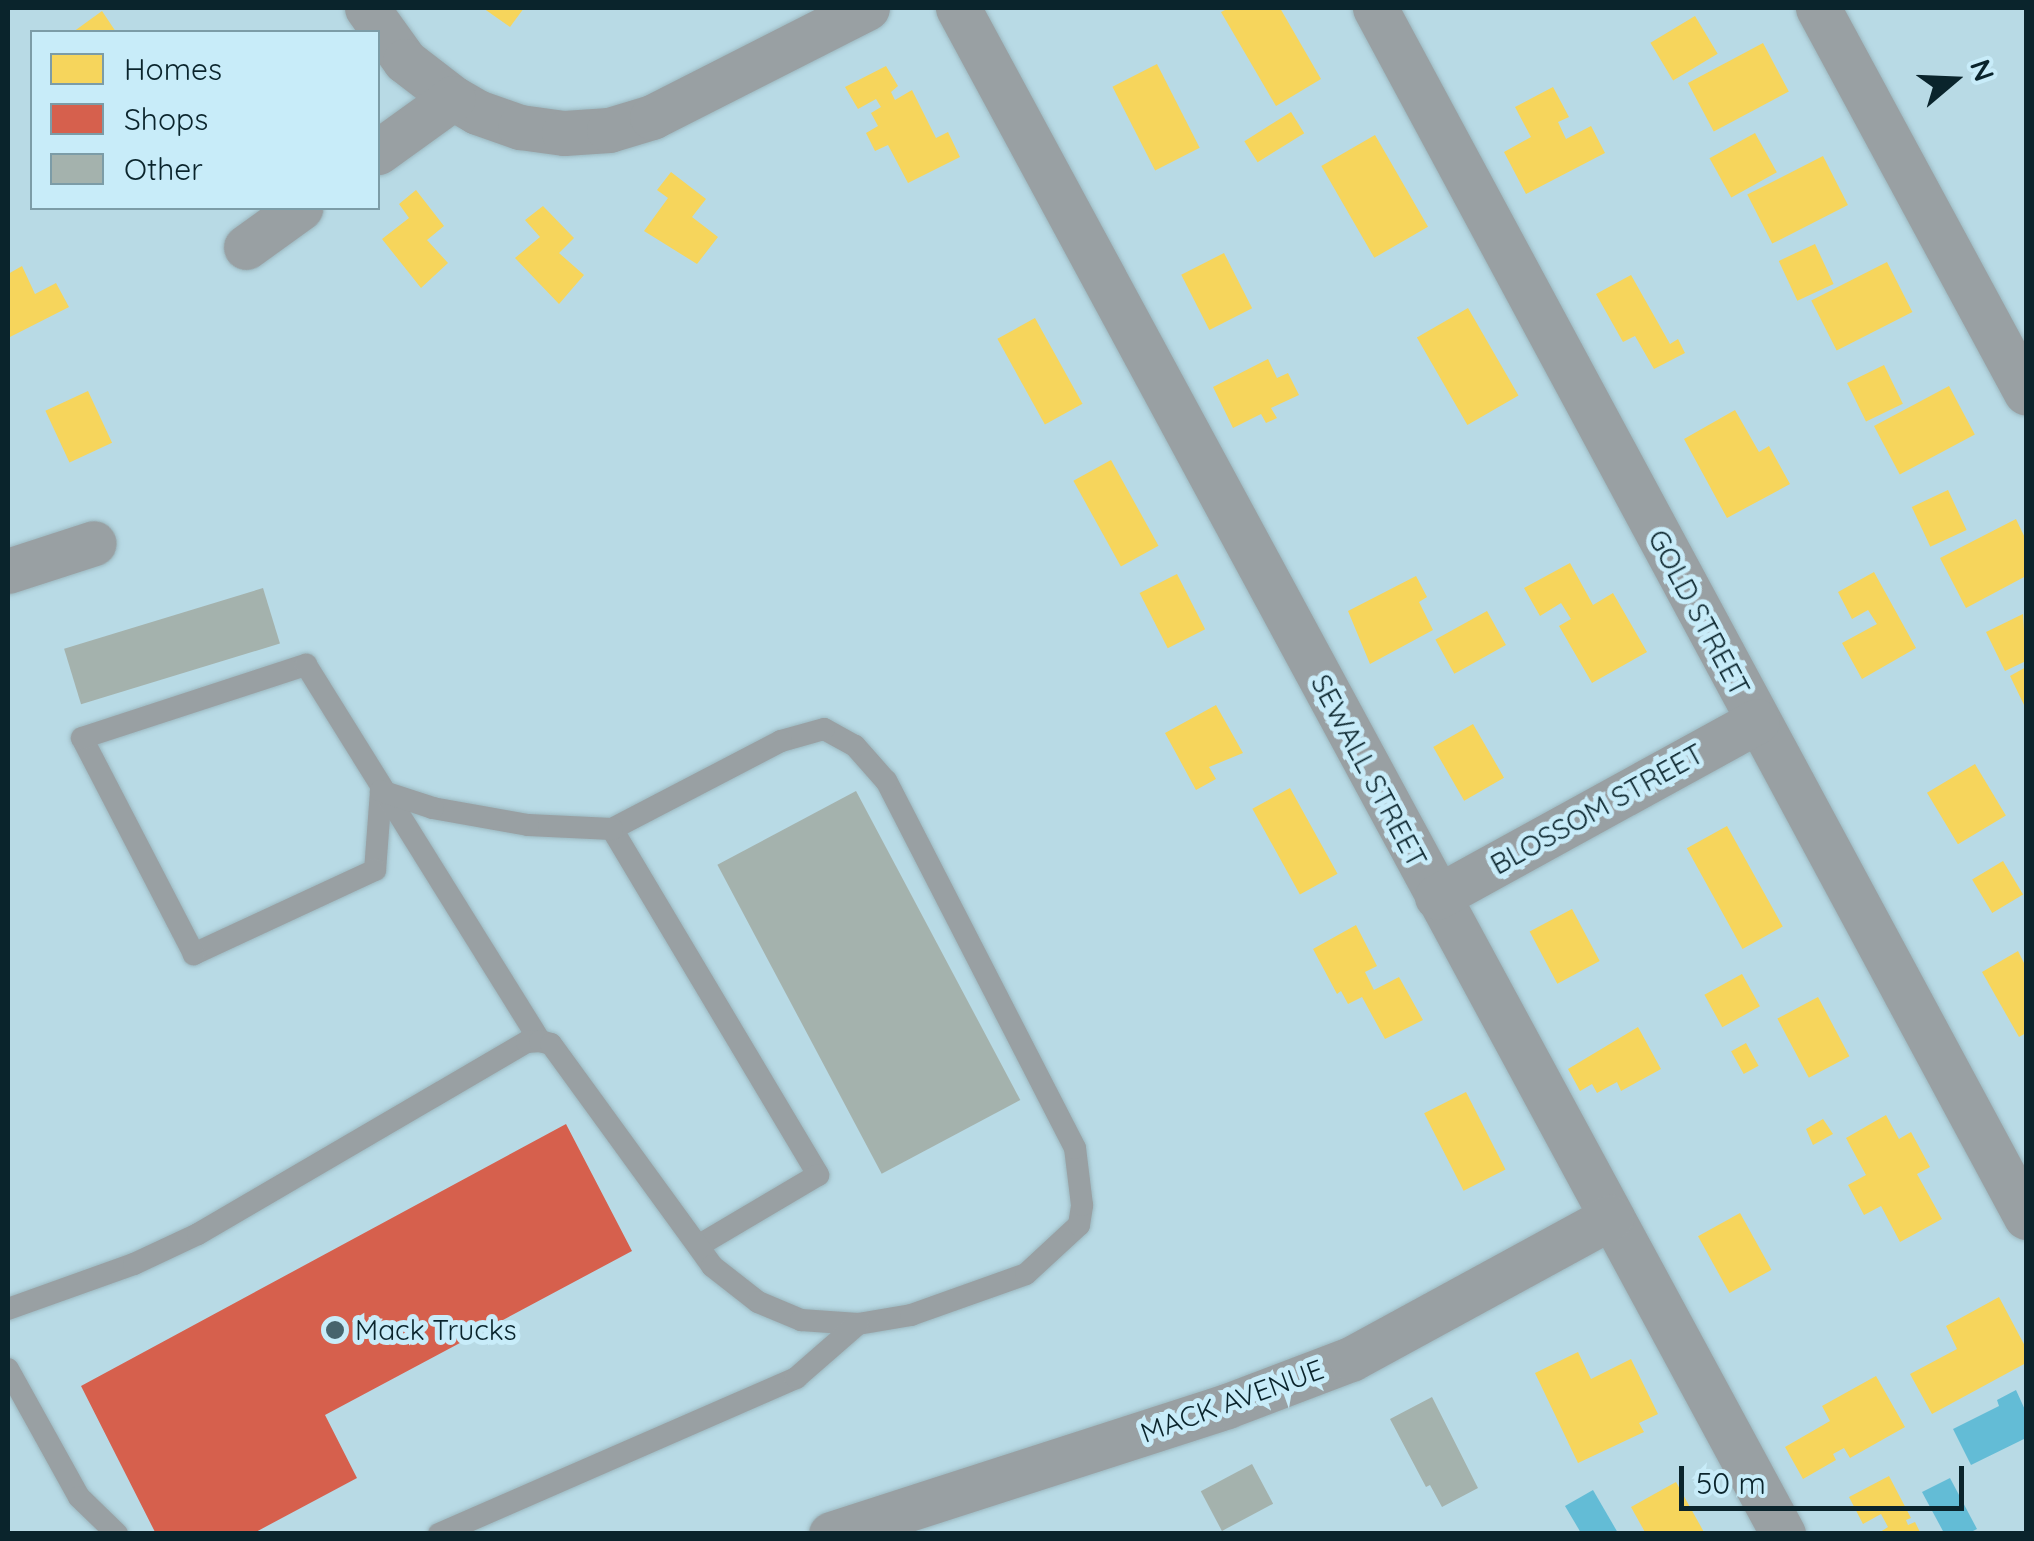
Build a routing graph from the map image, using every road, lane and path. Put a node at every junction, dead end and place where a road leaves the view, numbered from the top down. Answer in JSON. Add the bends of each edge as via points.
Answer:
{"nodes":[{"id":1,"x":367,"y":8,"type":"edge"},
{"id":2,"x":868,"y":8,"type":"edge"},
{"id":3,"x":958,"y":8,"type":"edge"},
{"id":4,"x":1375,"y":8,"type":"edge"},
{"id":5,"x":1818,"y":8,"type":"edge"},
{"id":6,"x":454,"y":98,"type":"junction"},
{"id":7,"x":380,"y":151,"type":"edge"},
{"id":8,"x":297,"y":210,"type":"edge"},
{"id":9,"x":246,"y":247,"type":"dead end"},
{"id":10,"x":2026,"y":392,"type":"edge"},
{"id":11,"x":94,"y":543,"type":"dead end"},
{"id":12,"x":12,"y":560,"type":"edge"},
{"id":13,"x":1757,"y":722,"type":"junction"},
{"id":14,"x":381,"y":791,"type":"junction"},
{"id":15,"x":612,"y":830,"type":"junction"},
{"id":16,"x":1437,"y":897,"type":"junction"},
{"id":17,"x":540,"y":1041,"type":"junction"},
{"id":18,"x":1610,"y":1217,"type":"junction"},
{"id":19,"x":2026,"y":1217,"type":"edge"},
{"id":20,"x":698,"y":1246,"type":"junction"},
{"id":21,"x":8,"y":1310,"type":"edge"},
{"id":22,"x":858,"y":1324,"type":"junction"},
{"id":23,"x":8,"y":1369,"type":"edge"},
{"id":24,"x":116,"y":1534,"type":"edge"},
{"id":25,"x":439,"y":1534,"type":"edge"},
{"id":26,"x":831,"y":1534,"type":"edge"},
{"id":27,"x":1783,"y":1534,"type":"edge"}],
"edges":[{"from":1,"to":6,"type":"street","via":[[404,61]]},
{"from":2,"to":6,"type":"street","via":[[692,100],[609,130],[520,127]]},
{"from":3,"to":16,"type":"street","name":"SEWALL STREET"},
{"from":4,"to":13,"type":"street","name":"GOLD STREET"},
{"from":5,"to":10,"type":"street"},
{"from":6,"to":7,"type":"street"},
{"from":8,"to":9,"type":"street"},
{"from":11,"to":12,"type":"street"},
{"from":13,"to":16,"type":"street","name":"BLOSSOM STREET"},
{"from":13,"to":19,"type":"street","name":"GOLD STREET"},
{"from":14,"to":14,"type":"lane","via":[[306,665],[82,738],[194,954],[375,870]]},
{"from":14,"to":15,"type":"lane","via":[[433,808]]},
{"from":14,"to":17,"type":"lane"},
{"from":15,"to":20,"type":"lane","via":[[818,1174]]},
{"from":15,"to":22,"type":"lane","via":[[781,741],[824,729],[855,746],[886,781],[1016,1028],[1074,1148],[1079,1225],[1026,1274],[912,1315]]},
{"from":16,"to":18,"type":"street","name":"SEWALL STREET"},
{"from":17,"to":20,"type":"lane","via":[[552,1044]]},
{"from":17,"to":21,"type":"lane","via":[[528,1042],[198,1234]]},
{"from":18,"to":26,"type":"street","name":"MACK AVENUE","via":[[1351,1358],[1227,1406]]},
{"from":18,"to":27,"type":"street","name":"SEWALL STREET"},
{"from":20,"to":22,"type":"lane","via":[[712,1266],[758,1302],[801,1320]]},
{"from":22,"to":25,"type":"lane","via":[[796,1378]]},
{"from":23,"to":24,"type":"lane","via":[[79,1497]]}]}
